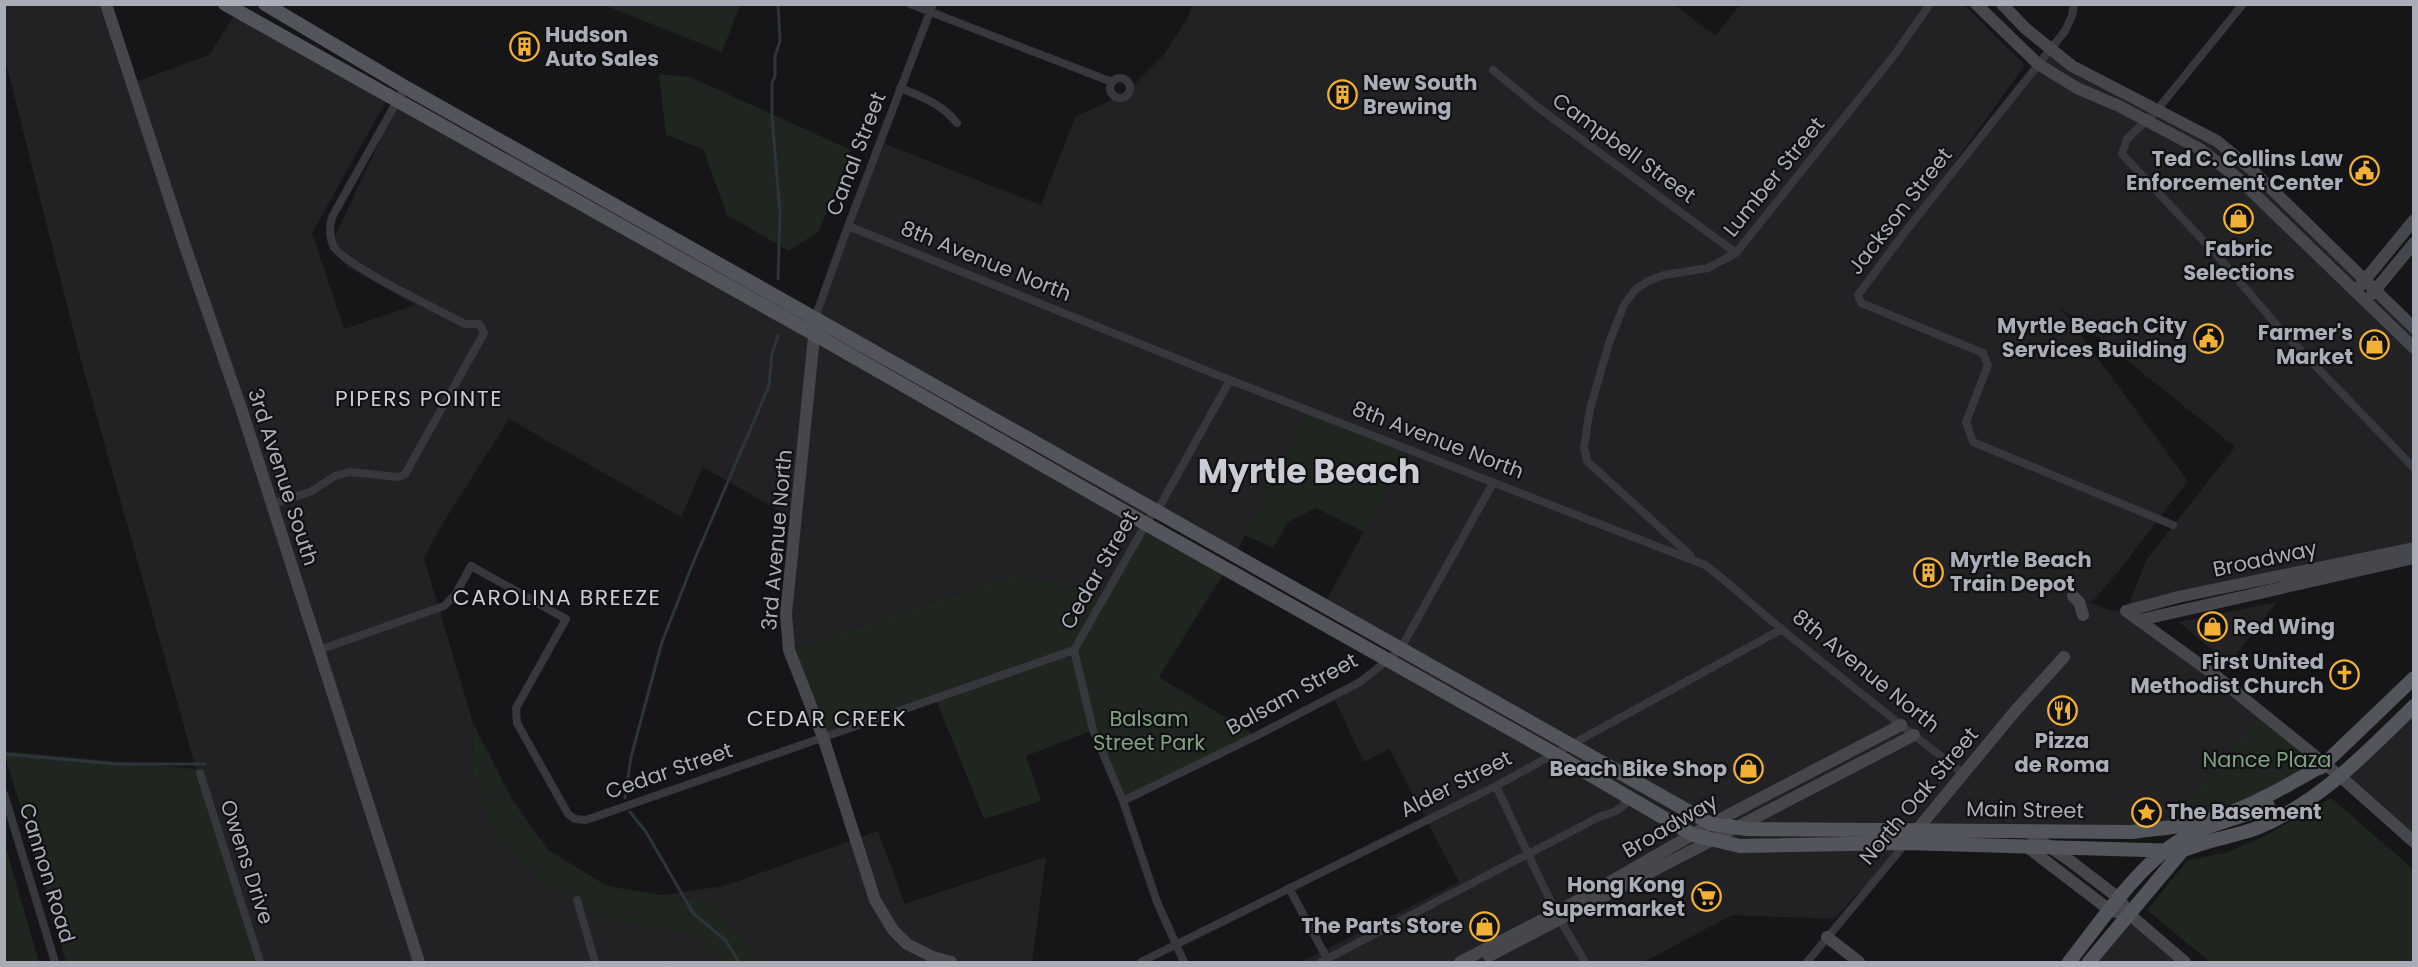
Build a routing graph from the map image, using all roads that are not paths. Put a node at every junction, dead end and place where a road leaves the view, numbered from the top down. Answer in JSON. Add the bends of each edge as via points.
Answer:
{"nodes":[{"id":1,"x":106,"y":4,"type":"edge"},
{"id":2,"x":225,"y":4,"type":"edge"},
{"id":3,"x":265,"y":4,"type":"edge"},
{"id":4,"x":910,"y":4,"type":"edge"},
{"id":5,"x":1930,"y":4,"type":"edge"},
{"id":6,"x":1976,"y":4,"type":"edge"},
{"id":7,"x":2002,"y":4,"type":"edge"},
{"id":8,"x":2074,"y":4,"type":"edge"},
{"id":9,"x":2243,"y":4,"type":"edge"},
{"id":10,"x":931,"y":8,"type":"edge"},
{"id":11,"x":2051,"y":49,"type":"junction"},
{"id":12,"x":2038,"y":64,"type":"junction"},
{"id":13,"x":1493,"y":70,"type":"dead end"},
{"id":14,"x":1112,"y":82,"type":"dead end"},
{"id":15,"x":405,"y":87,"type":"junction"},
{"id":16,"x":900,"y":88,"type":"junction"},
{"id":17,"x":398,"y":100,"type":"junction"},
{"id":18,"x":2157,"y":110,"type":"junction"},
{"id":19,"x":2144,"y":121,"type":"junction"},
{"id":20,"x":957,"y":123,"type":"dead end"},
{"id":21,"x":2414,"y":220,"type":"edge"},
{"id":22,"x":848,"y":226,"type":"junction"},
{"id":23,"x":2414,"y":243,"type":"edge"},
{"id":24,"x":1736,"y":253,"type":"junction"},
{"id":25,"x":2364,"y":280,"type":"junction"},
{"id":26,"x":2376,"y":290,"type":"junction"},
{"id":27,"x":2355,"y":292,"type":"junction"},
{"id":28,"x":2366,"y":303,"type":"junction"},
{"id":29,"x":815,"y":318,"type":"junction"},
{"id":30,"x":2414,"y":328,"type":"edge"},
{"id":31,"x":814,"y":334,"type":"junction"},
{"id":32,"x":2414,"y":348,"type":"edge"},
{"id":33,"x":1230,"y":380,"type":"junction"},
{"id":34,"x":2414,"y":468,"type":"edge"},
{"id":35,"x":1493,"y":483,"type":"junction"},
{"id":36,"x":272,"y":504,"type":"junction"},
{"id":37,"x":1154,"y":510,"type":"junction"},
{"id":38,"x":1146,"y":524,"type":"junction"},
{"id":39,"x":2174,"y":525,"type":"dead end"},
{"id":40,"x":2414,"y":548,"type":"edge"},
{"id":41,"x":2414,"y":558,"type":"edge"},
{"id":42,"x":1695,"y":560,"type":"junction"},
{"id":43,"x":2338,"y":569,"type":"junction"},
{"id":44,"x":2073,"y":596,"type":"dead end"},
{"id":45,"x":2083,"y":615,"type":"dead end"},
{"id":46,"x":2140,"y":620,"type":"junction"},
{"id":47,"x":1782,"y":629,"type":"junction"},
{"id":48,"x":319,"y":650,"type":"junction"},
{"id":49,"x":1074,"y":650,"type":"junction"},
{"id":50,"x":1400,"y":650,"type":"junction"},
{"id":51,"x":2064,"y":657,"type":"dead end"},
{"id":52,"x":1388,"y":660,"type":"junction"},
{"id":53,"x":2414,"y":678,"type":"edge"},
{"id":54,"x":2414,"y":706,"type":"edge"},
{"id":55,"x":1900,"y":725,"type":"junction"},
{"id":56,"x":1914,"y":735,"type":"junction"},
{"id":57,"x":823,"y":737,"type":"junction"},
{"id":58,"x":1568,"y":745,"type":"junction"},
{"id":59,"x":1553,"y":753,"type":"junction"},
{"id":60,"x":2325,"y":764,"type":"junction"},
{"id":61,"x":200,"y":773,"type":"dead end"},
{"id":62,"x":1964,"y":774,"type":"junction"},
{"id":63,"x":2341,"y":777,"type":"junction"},
{"id":64,"x":1496,"y":786,"type":"junction"},
{"id":65,"x":4,"y":794,"type":"edge"},
{"id":66,"x":1631,"y":797,"type":"junction"},
{"id":67,"x":1123,"y":801,"type":"junction"},
{"id":68,"x":1711,"y":824,"type":"junction"},
{"id":69,"x":1735,"y":827,"type":"junction"},
{"id":70,"x":1916,"y":830,"type":"junction"},
{"id":71,"x":1693,"y":835,"type":"junction"},
{"id":72,"x":2027,"y":839,"type":"junction"},
{"id":73,"x":1712,"y":841,"type":"junction"},
{"id":74,"x":2414,"y":842,"type":"edge"},
{"id":75,"x":1906,"y":843,"type":"junction"},
{"id":76,"x":2049,"y":846,"type":"junction"},
{"id":77,"x":2164,"y":850,"type":"junction"},
{"id":78,"x":2182,"y":851,"type":"junction"},
{"id":79,"x":1528,"y":854,"type":"junction"},
{"id":80,"x":1289,"y":888,"type":"junction"},
{"id":81,"x":2120,"y":898,"type":"junction"},
{"id":82,"x":577,"y":900,"type":"dead end"},
{"id":83,"x":2110,"y":911,"type":"junction"},
{"id":84,"x":2129,"y":914,"type":"junction"},
{"id":85,"x":1558,"y":916,"type":"junction"},
{"id":86,"x":1827,"y":937,"type":"junction"},
{"id":87,"x":1175,"y":945,"type":"junction"},
{"id":88,"x":1326,"y":961,"type":"edge"},
{"id":89,"x":55,"y":963,"type":"edge"},
{"id":90,"x":260,"y":963,"type":"edge"},
{"id":91,"x":419,"y":963,"type":"edge"},
{"id":92,"x":595,"y":963,"type":"edge"},
{"id":93,"x":951,"y":963,"type":"edge"},
{"id":94,"x":1141,"y":963,"type":"edge"},
{"id":95,"x":1184,"y":963,"type":"edge"},
{"id":96,"x":1460,"y":963,"type":"edge"},
{"id":97,"x":1478,"y":963,"type":"edge"},
{"id":98,"x":1585,"y":963,"type":"edge"},
{"id":99,"x":1807,"y":963,"type":"edge"},
{"id":100,"x":1858,"y":963,"type":"edge"},
{"id":101,"x":2069,"y":963,"type":"edge"},
{"id":102,"x":2089,"y":963,"type":"edge"},
{"id":103,"x":2185,"y":963,"type":"edge"}],
"edges":[{"from":1,"to":36,"type":"main road","name":"3rd Avenue South"},
{"from":2,"to":17,"type":"main road","name":"Main Street"},
{"from":3,"to":15,"type":"main road"},
{"from":4,"to":10,"type":"street"},
{"from":5,"to":24,"type":"street","name":"Lumber Street","via":[[1895,54]]},
{"from":6,"to":12,"type":"main road"},
{"from":7,"to":11,"type":"main road"},
{"from":8,"to":11,"type":"street","name":"Jackson Street","via":[[2065,31]]},
{"from":9,"to":18,"type":"street"},
{"from":10,"to":14,"type":"street"},
{"from":10,"to":16,"type":"street","name":"Canal Street"},
{"from":11,"to":12,"type":"street","name":"Jackson Street"},
{"from":11,"to":18,"type":"main road","via":[[2072,66]]},
{"from":12,"to":19,"type":"main road"},
{"from":12,"to":39,"type":"street","name":"Jackson Street","via":[[1858,295],[1861,303],[1983,353],[1988,365],[1966,422],[1973,442]]},
{"from":13,"to":24,"type":"street","name":"Campbell Street"},
{"from":15,"to":17,"type":"street"},
{"from":15,"to":29,"type":"main road"},
{"from":16,"to":20,"type":"street","via":[[948,111]]},
{"from":16,"to":22,"type":"street","name":"Canal Street"},
{"from":17,"to":31,"type":"main road","name":"Main Street"},
{"from":17,"to":36,"type":"street","via":[[332,217],[333,245],[351,262],[465,324],[479,324],[484,333],[405,474],[399,477],[349,472],[310,492]]},
{"from":18,"to":19,"type":"street"},
{"from":18,"to":25,"type":"main road","via":[[2217,141]]},
{"from":19,"to":27,"type":"main road","via":[[2200,149],[2239,179]]},
{"from":19,"to":34,"type":"street","via":[[2123,147],[2125,159]]},
{"from":21,"to":25,"type":"main road"},
{"from":22,"to":29,"type":"street","name":"Canal Street"},
{"from":22,"to":33,"type":"street","name":"8th Avenue North"},
{"from":23,"to":26,"type":"main road"},
{"from":24,"to":42,"type":"street","name":"Lumber Street","via":[[1708,268],[1664,275],[1635,290],[1624,305],[1609,343],[1590,409],[1584,447],[1587,462]]},
{"from":25,"to":26,"type":"main road"},
{"from":25,"to":27,"type":"main road"},
{"from":26,"to":28,"type":"main road"},
{"from":26,"to":30,"type":"main road"},
{"from":27,"to":28,"type":"main road"},
{"from":28,"to":32,"type":"main road"},
{"from":29,"to":31,"type":"main road","name":"3rd Avenue North"},
{"from":29,"to":37,"type":"main road"},
{"from":31,"to":38,"type":"main road","name":"Main Street"},
{"from":31,"to":57,"type":"main road","name":"3rd Avenue North","via":[[786,614],[789,650]]},
{"from":33,"to":35,"type":"street","name":"8th Avenue North"},
{"from":33,"to":37,"type":"street","name":"Cedar Street","via":[[1161,504]]},
{"from":35,"to":42,"type":"street","name":"8th Avenue North"},
{"from":35,"to":50,"type":"street","name":"Balsam Street"},
{"from":36,"to":48,"type":"main road","name":"3rd Avenue South"},
{"from":37,"to":38,"type":"street","name":"Cedar Street"},
{"from":37,"to":50,"type":"main road"},
{"from":38,"to":49,"type":"street","name":"Cedar Street"},
{"from":38,"to":52,"type":"main road","name":"Main Street"},
{"from":40,"to":43,"type":"main road","name":"Broadway"},
{"from":41,"to":43,"type":"main road","name":"Broadway"},
{"from":42,"to":47,"type":"street","name":"8th Avenue North","via":[[1739,591]]},
{"from":43,"to":46,"type":"main road","name":"Broadway"},
{"from":43,"to":46,"type":"main road","name":"Broadway","via":[[2178,597],[2126,611]]},
{"from":44,"to":45,"type":"main road"},
{"from":46,"to":60,"type":"main road"},
{"from":47,"to":55,"type":"street","name":"8th Avenue North"},
{"from":47,"to":58,"type":"street","name":"Alder Street"},
{"from":48,"to":57,"type":"street","name":"Cedar Street","via":[[444,606],[471,566],[566,619],[516,708],[517,723],[568,814],[575,819],[586,820]]},
{"from":48,"to":91,"type":"main road","name":"3rd Avenue South"},
{"from":49,"to":57,"type":"street","name":"Cedar Street"},
{"from":49,"to":67,"type":"street","via":[[1093,730]]},
{"from":50,"to":52,"type":"street","name":"Balsam Street"},
{"from":50,"to":58,"type":"main road"},
{"from":51,"to":62,"type":"main road","name":"North Oak Street"},
{"from":52,"to":59,"type":"main road","name":"Main Street"},
{"from":52,"to":67,"type":"street","name":"Balsam Street","via":[[1360,682]]},
{"from":53,"to":60,"type":"main road"},
{"from":54,"to":63,"type":"main road"},
{"from":55,"to":56,"type":"street","name":"8th Avenue North"},
{"from":55,"to":68,"type":"main road","name":"Broadway"},
{"from":56,"to":62,"type":"street","name":"8th Avenue North"},
{"from":56,"to":69,"type":"main road","name":"Broadway"},
{"from":57,"to":93,"type":"main road","name":"3rd Avenue North","via":[[883,915],[907,944]]},
{"from":58,"to":59,"type":"street","name":"Alder Street"},
{"from":58,"to":68,"type":"main road"},
{"from":59,"to":64,"type":"street","name":"Alder Street"},
{"from":59,"to":66,"type":"main road","name":"Main Street"},
{"from":60,"to":63,"type":"main road"},
{"from":60,"to":72,"type":"main road","name":"Main Street","via":[[2273,794],[2217,818],[2132,832]]},
{"from":60,"to":77,"type":"main road","via":[[2285,798],[2187,836]]},
{"from":61,"to":90,"type":"street","name":"Owens Drive"},
{"from":62,"to":70,"type":"main road","name":"North Oak Street"},
{"from":63,"to":74,"type":"main road"},
{"from":63,"to":78,"type":"main road","via":[[2258,828]]},
{"from":64,"to":79,"type":"street"},
{"from":64,"to":80,"type":"street","name":"Alder Street"},
{"from":65,"to":89,"type":"street","name":"Cannon Road"},
{"from":66,"to":71,"type":"main road","name":"Main Street"},
{"from":66,"to":79,"type":"street","via":[[1624,807]]},
{"from":67,"to":87,"type":"street"},
{"from":68,"to":69,"type":"main road","name":"Main Street"},
{"from":68,"to":71,"type":"main road","name":"Broadway"},
{"from":69,"to":70,"type":"main road","name":"Main Street"},
{"from":69,"to":73,"type":"main road","name":"Broadway"},
{"from":70,"to":72,"type":"main road","name":"Main Street"},
{"from":70,"to":75,"type":"main road","name":"North Oak Street"},
{"from":71,"to":73,"type":"main road","name":"Main Street"},
{"from":71,"to":85,"type":"main road","name":"Broadway"},
{"from":72,"to":75,"type":"main road","name":"Main Street"},
{"from":72,"to":76,"type":"main road","name":"Main Street"},
{"from":72,"to":83,"type":"main road"},
{"from":73,"to":75,"type":"main road","name":"Main Street","via":[[1740,846]]},
{"from":73,"to":85,"type":"main road","name":"Broadway"},
{"from":75,"to":86,"type":"street","name":"North Oak Street"},
{"from":76,"to":77,"type":"main road","name":"Main Street"},
{"from":76,"to":81,"type":"main road"},
{"from":77,"to":78,"type":"main road","name":"Main Street"},
{"from":77,"to":81,"type":"main road"},
{"from":78,"to":84,"type":"main road"},
{"from":79,"to":85,"type":"street"},
{"from":79,"to":88,"type":"street"},
{"from":80,"to":87,"type":"street","name":"Alder Street"},
{"from":80,"to":88,"type":"street"},
{"from":81,"to":83,"type":"main road"},
{"from":81,"to":84,"type":"main road"},
{"from":82,"to":92,"type":"street"},
{"from":83,"to":84,"type":"main road"},
{"from":83,"to":101,"type":"main road"},
{"from":84,"to":102,"type":"main road"},
{"from":84,"to":103,"type":"main road"},
{"from":85,"to":96,"type":"main road","name":"Broadway"},
{"from":85,"to":97,"type":"main road","name":"Broadway"},
{"from":85,"to":98,"type":"street"},
{"from":86,"to":99,"type":"street","name":"North Oak Street"},
{"from":86,"to":100,"type":"main road"},
{"from":87,"to":94,"type":"street","name":"Alder Street"},
{"from":87,"to":95,"type":"street"}]}
